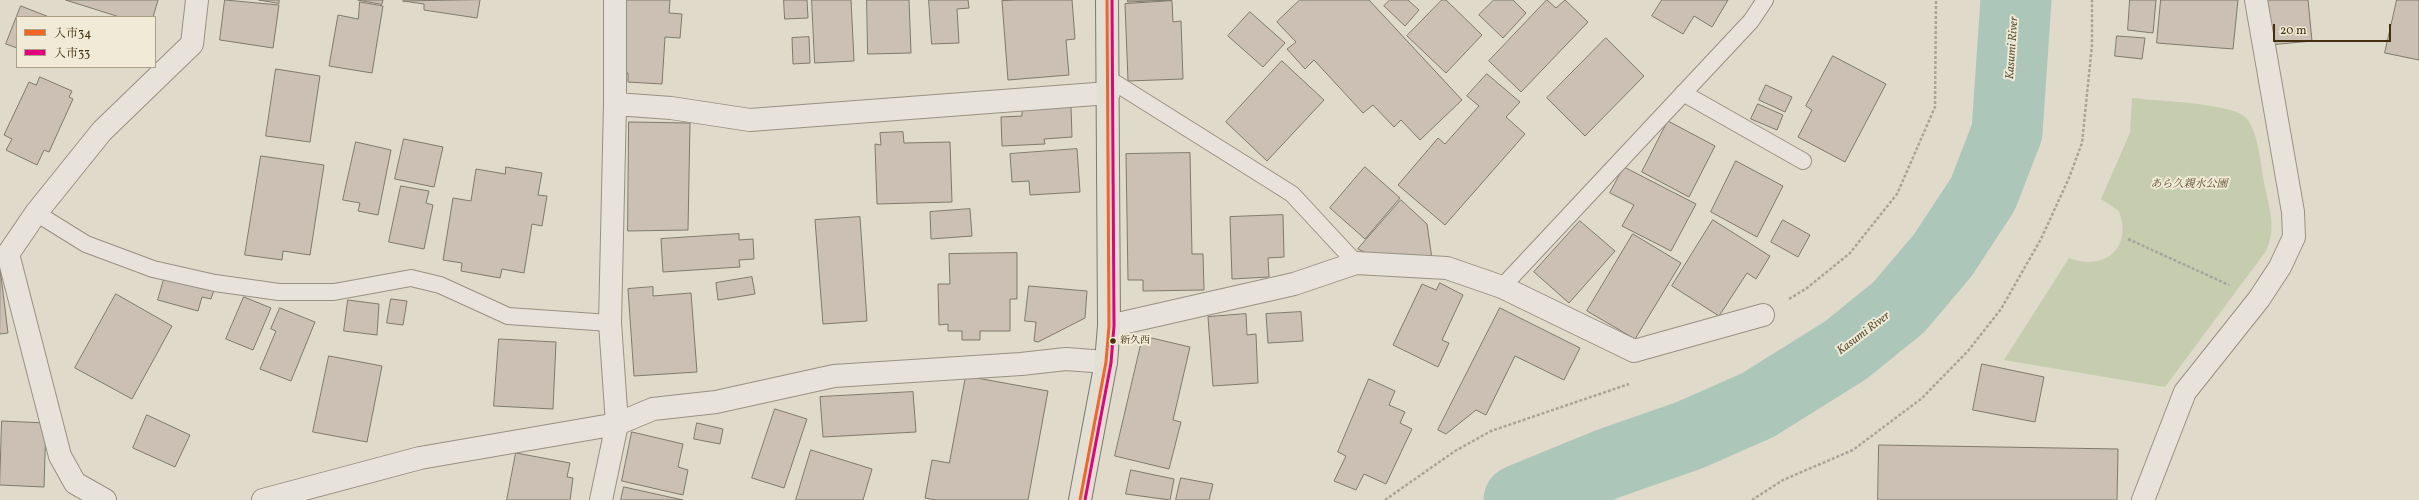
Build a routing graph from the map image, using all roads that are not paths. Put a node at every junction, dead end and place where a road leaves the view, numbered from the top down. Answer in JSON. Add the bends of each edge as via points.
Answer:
{"nodes":[{"id":1,"x":197,"y":0,"type":"edge"},
{"id":2,"x":615,"y":0,"type":"edge"},
{"id":3,"x":1107,"y":0,"type":"edge"},
{"id":4,"x":1765,"y":0,"type":"edge"},
{"id":5,"x":2256,"y":0,"type":"edge"},
{"id":6,"x":1109,"y":86,"type":"junction"},
{"id":7,"x":1683,"y":93,"type":"junction"},
{"id":8,"x":616,"y":104,"type":"junction"},
{"id":9,"x":1803,"y":161,"type":"dead end"},
{"id":10,"x":36,"y":212,"type":"junction"},
{"id":11,"x":4,"y":254,"type":"edge"},
{"id":12,"x":1356,"y":264,"type":"junction"},
{"id":13,"x":1502,"y":286,"type":"junction"},
{"id":14,"x":1762,"y":315,"type":"dead end"},
{"id":15,"x":610,"y":322,"type":"junction"},
{"id":16,"x":1109,"y":326,"type":"junction"},
{"id":17,"x":1106,"y":362,"type":"junction"},
{"id":18,"x":617,"y":424,"type":"junction"},
{"id":19,"x":105,"y":500,"type":"edge"},
{"id":20,"x":263,"y":500,"type":"edge"},
{"id":21,"x":601,"y":500,"type":"edge"},
{"id":22,"x":1080,"y":500,"type":"edge"},
{"id":23,"x":2143,"y":500,"type":"edge"}],
"edges":[{"from":1,"to":10,"type":"street","via":[[192,44],[102,131]]},
{"from":2,"to":8,"type":"street"},
{"from":3,"to":6,"type":"main road"},
{"from":4,"to":7,"type":"lane","via":[[1751,21]]},
{"from":5,"to":23,"type":"street","via":[[2293,212],[2294,238],[2280,268],[2259,299],[2186,392]]},
{"from":6,"to":8,"type":"street","via":[[750,120],[671,108]]},
{"from":6,"to":12,"type":"lane","via":[[1292,194]]},
{"from":6,"to":16,"type":"main road"},
{"from":7,"to":9,"type":"lane"},
{"from":7,"to":13,"type":"lane"},
{"from":8,"to":15,"type":"street"},
{"from":10,"to":11,"type":"street"},
{"from":10,"to":15,"type":"lane","via":[[86,244],[153,269],[215,283],[279,292],[334,292],[411,278],[440,285],[508,316]]},
{"from":11,"to":19,"type":"street","via":[[60,456],[75,483]]},
{"from":12,"to":13,"type":"street","via":[[1446,268]]},
{"from":12,"to":16,"type":"street","via":[[1294,284],[1232,296]]},
{"from":13,"to":14,"type":"street","via":[[1634,351]]},
{"from":15,"to":18,"type":"street"},
{"from":16,"to":17,"type":"main road"},
{"from":17,"to":18,"type":"street","via":[[1066,359],[834,376],[716,402],[653,409]]},
{"from":17,"to":22,"type":"main road"},
{"from":18,"to":20,"type":"street","via":[[420,458]]},
{"from":18,"to":21,"type":"street"}]}
